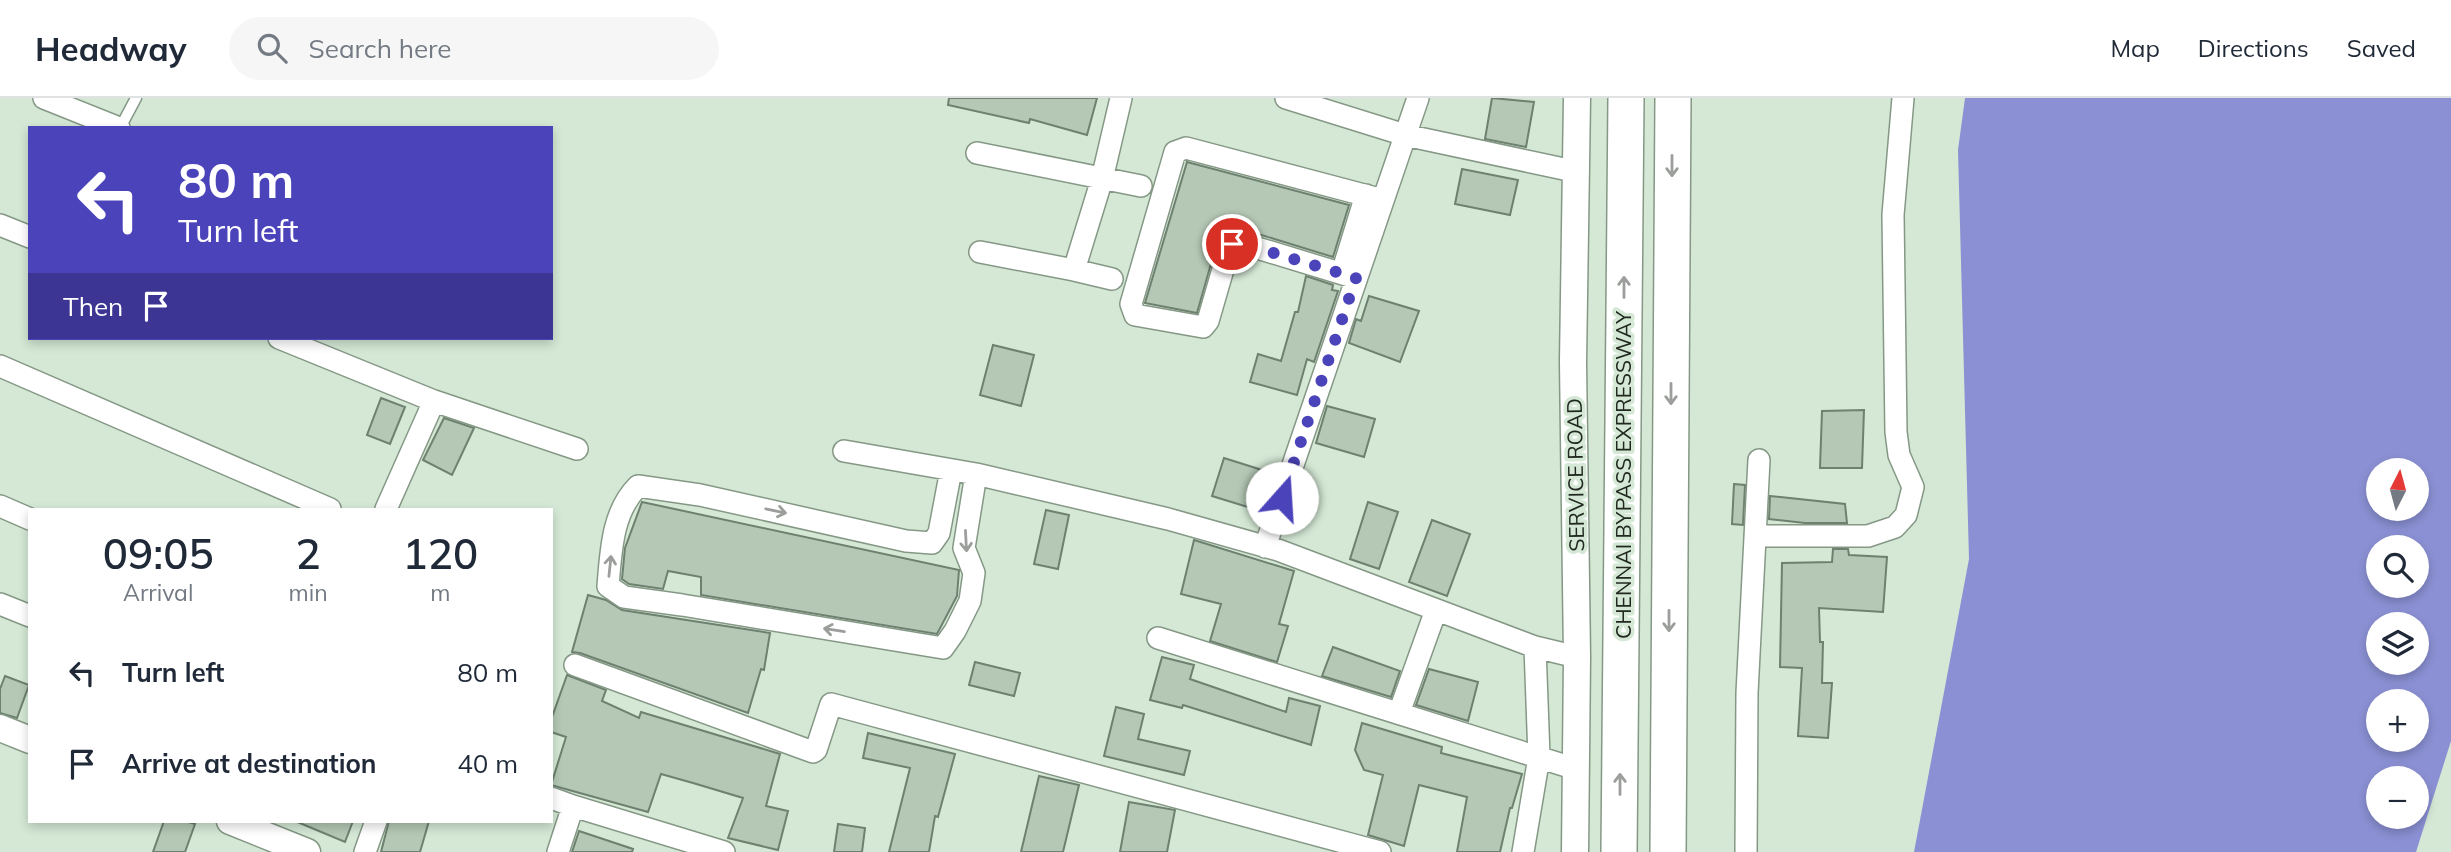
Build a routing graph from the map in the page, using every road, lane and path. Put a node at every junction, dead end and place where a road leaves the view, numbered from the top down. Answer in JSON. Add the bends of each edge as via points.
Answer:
{"nodes":[{"id":1,"x":44,"y":98,"type":"edge"},
{"id":2,"x":136,"y":98,"type":"edge"},
{"id":3,"x":1121,"y":98,"type":"edge"},
{"id":4,"x":1286,"y":98,"type":"edge"},
{"id":5,"x":1418,"y":98,"type":"edge"},
{"id":6,"x":1577,"y":98,"type":"edge"},
{"id":7,"x":1626,"y":98,"type":"edge"},
{"id":8,"x":1673,"y":98,"type":"edge"},
{"id":9,"x":1903,"y":98,"type":"edge"},
{"id":10,"x":115,"y":126,"type":"edge"},
{"id":11,"x":121,"y":126,"type":"edge"},
{"id":12,"x":1405,"y":135,"type":"junction"},
{"id":13,"x":977,"y":153,"type":"dead end"},
{"id":14,"x":1577,"y":172,"type":"junction"},
{"id":15,"x":1102,"y":179,"type":"junction"},
{"id":16,"x":1141,"y":186,"type":"dead end"},
{"id":17,"x":1375,"y":198,"type":"junction"},
{"id":18,"x":0,"y":225,"type":"edge"},
{"id":19,"x":28,"y":236,"type":"edge"},
{"id":20,"x":980,"y":252,"type":"dead end"},
{"id":21,"x":1074,"y":270,"type":"junction"},
{"id":22,"x":1349,"y":275,"type":"junction"},
{"id":23,"x":1112,"y":279,"type":"dead end"},
{"id":24,"x":284,"y":340,"type":"edge"},
{"id":25,"x":0,"y":366,"type":"edge"},
{"id":26,"x":434,"y":401,"type":"junction"},
{"id":27,"x":577,"y":449,"type":"dead end"},
{"id":28,"x":844,"y":451,"type":"dead end"},
{"id":29,"x":1759,"y":460,"type":"dead end"},
{"id":30,"x":951,"y":470,"type":"junction"},
{"id":31,"x":976,"y":474,"type":"junction"},
{"id":32,"x":0,"y":506,"type":"edge"},
{"id":33,"x":328,"y":508,"type":"edge"},
{"id":34,"x":386,"y":508,"type":"edge"},
{"id":35,"x":28,"y":518,"type":"edge"},
{"id":36,"x":1755,"y":536,"type":"junction"},
{"id":37,"x":1265,"y":547,"type":"junction"},
{"id":38,"x":0,"y":604,"type":"edge"},
{"id":39,"x":1436,"y":610,"type":"junction"},
{"id":40,"x":28,"y":615,"type":"edge"},
{"id":41,"x":1158,"y":638,"type":"dead end"},
{"id":42,"x":1535,"y":647,"type":"junction"},
{"id":43,"x":1577,"y":657,"type":"junction"},
{"id":44,"x":575,"y":666,"type":"dead end"},
{"id":45,"x":1399,"y":713,"type":"junction"},
{"id":46,"x":0,"y":728,"type":"edge"},
{"id":47,"x":28,"y":739,"type":"edge"},
{"id":48,"x":1539,"y":757,"type":"junction"},
{"id":49,"x":1576,"y":769,"type":"junction"},
{"id":50,"x":553,"y":799,"type":"edge"},
{"id":51,"x":573,"y":806,"type":"junction"},
{"id":52,"x":235,"y":823,"type":"edge"},
{"id":53,"x":375,"y":823,"type":"edge"},
{"id":54,"x":307,"y":852,"type":"edge"},
{"id":55,"x":365,"y":852,"type":"edge"},
{"id":56,"x":558,"y":852,"type":"edge"},
{"id":57,"x":724,"y":852,"type":"edge"},
{"id":58,"x":1380,"y":852,"type":"edge"},
{"id":59,"x":1523,"y":852,"type":"edge"},
{"id":60,"x":1575,"y":852,"type":"edge"},
{"id":61,"x":1619,"y":852,"type":"edge"},
{"id":62,"x":1668,"y":852,"type":"edge"},
{"id":63,"x":1746,"y":852,"type":"edge"}],
"edges":[{"from":1,"to":10,"type":"street"},
{"from":2,"to":11,"type":"lane"},
{"from":3,"to":15,"type":"street"},
{"from":4,"to":12,"type":"street"},
{"from":5,"to":12,"type":"street"},
{"from":6,"to":14,"type":"street","name":"SERVICE ROAD"},
{"from":61,"to":7,"type":"highway","name":"CHENNAI BYPASS EXPRESSWAY","one_way":true},
{"from":8,"to":62,"type":"highway","one_way":true},
{"from":9,"to":36,"type":"street","via":[[1893,215],[1896,432],[1899,455],[1913,487],[1912,502],[1895,527],[1868,536]]},
{"from":12,"to":14,"type":"street"},
{"from":12,"to":17,"type":"street"},
{"from":13,"to":15,"type":"street"},
{"from":14,"to":43,"type":"street","name":"SERVICE ROAD","via":[[1573,362]]},
{"from":15,"to":16,"type":"street"},
{"from":15,"to":21,"type":"street"},
{"from":17,"to":22,"type":"street"},
{"from":17,"to":22,"type":"street","via":[[1186,148],[1175,152],[1131,304],[1135,316],[1203,327],[1232,244]]},
{"from":18,"to":19,"type":"street"},
{"from":20,"to":21,"type":"street"},
{"from":21,"to":23,"type":"street"},
{"from":22,"to":37,"type":"street"},
{"from":24,"to":26,"type":"street"},
{"from":25,"to":33,"type":"street"},
{"from":26,"to":27,"type":"street"},
{"from":26,"to":34,"type":"street"},
{"from":28,"to":30,"type":"street"},
{"from":29,"to":36,"type":"street"},
{"from":30,"to":31,"type":"street"},
{"from":31,"to":30,"type":"street","one_way":true,"via":[[964,548],[974,573],[970,601],[943,648],[624,597],[608,586],[612,542],[625,499],[638,486],[932,543],[939,533]]},
{"from":31,"to":37,"type":"street"},
{"from":32,"to":35,"type":"street"},
{"from":36,"to":63,"type":"street","via":[[1747,693]]},
{"from":37,"to":39,"type":"street"},
{"from":38,"to":40,"type":"street"},
{"from":39,"to":42,"type":"street"},
{"from":39,"to":45,"type":"street"},
{"from":41,"to":45,"type":"street"},
{"from":42,"to":43,"type":"street"},
{"from":42,"to":48,"type":"street"},
{"from":43,"to":49,"type":"street","name":"SERVICE ROAD"},
{"from":44,"to":58,"type":"street","via":[[813,752],[831,704]]},
{"from":45,"to":48,"type":"street"},
{"from":46,"to":47,"type":"street"},
{"from":48,"to":49,"type":"street"},
{"from":48,"to":59,"type":"street"},
{"from":49,"to":60,"type":"street","name":"SERVICE ROAD"},
{"from":50,"to":51,"type":"street"},
{"from":51,"to":56,"type":"street"},
{"from":51,"to":57,"type":"street"},
{"from":52,"to":54,"type":"street"},
{"from":53,"to":55,"type":"street"}]}
